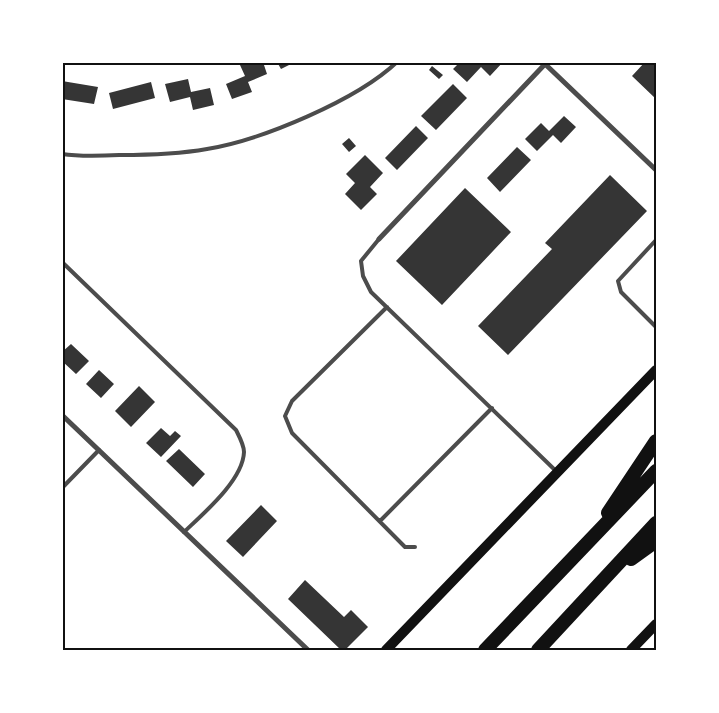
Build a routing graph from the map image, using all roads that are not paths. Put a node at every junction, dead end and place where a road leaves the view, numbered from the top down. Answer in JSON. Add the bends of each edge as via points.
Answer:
{"nodes":[{"id":1,"x":397,"y":62,"type":"edge"},
{"id":2,"x":545,"y":63,"type":"edge"},
{"id":3,"x":62,"y":154,"type":"edge"},
{"id":4,"x":656,"y":170,"type":"edge"},
{"id":5,"x":380,"y":239,"type":"joint"},
{"id":6,"x":656,"y":240,"type":"edge"},
{"id":7,"x":62,"y":262,"type":"edge"},
{"id":8,"x":387,"y":307,"type":"junction"},
{"id":9,"x":656,"y":327,"type":"edge"},
{"id":10,"x":656,"y":370,"type":"edge"},
{"id":11,"x":492,"y":408,"type":"junction"},
{"id":12,"x":62,"y":414,"type":"edge"},
{"id":13,"x":656,"y":441,"type":"edge"},
{"id":14,"x":99,"y":450,"type":"junction"},
{"id":15,"x":656,"y":471,"type":"edge"},
{"id":16,"x":558,"y":472,"type":"junction"},
{"id":17,"x":62,"y":488,"type":"edge"},
{"id":18,"x":380,"y":521,"type":"junction"},
{"id":19,"x":656,"y":524,"type":"edge"},
{"id":20,"x":184,"y":532,"type":"junction"},
{"id":21,"x":591,"y":540,"type":"junction"},
{"id":22,"x":656,"y":541,"type":"edge"},
{"id":23,"x":415,"y":546,"type":"dead end"},
{"id":24,"x":603,"y":581,"type":"junction"},
{"id":25,"x":656,"y":624,"type":"edge"},
{"id":26,"x":308,"y":650,"type":"edge"},
{"id":27,"x":386,"y":650,"type":"edge"},
{"id":28,"x":485,"y":650,"type":"edge"},
{"id":29,"x":538,"y":650,"type":"edge"},
{"id":30,"x":631,"y":650,"type":"edge"}],
"edges":[{"from":1,"to":3,"type":"lane","via":[[359,92],[259,135],[208,149],[136,155]]},
{"from":2,"to":4,"type":"street"},
{"from":2,"to":5,"type":"street"},
{"from":5,"to":8,"type":"lane","via":[[362,260],[362,268],[371,292]]},
{"from":6,"to":9,"type":"lane","via":[[618,281],[621,292]]},
{"from":7,"to":20,"type":"lane","via":[[236,430],[244,451],[240,469],[215,502]]},
{"from":8,"to":11,"type":"lane"},
{"from":8,"to":18,"type":"lane","via":[[292,401],[285,416],[292,433]]},
{"from":10,"to":16,"type":"main road"},
{"from":11,"to":16,"type":"lane"},
{"from":11,"to":18,"type":"lane"},
{"from":12,"to":14,"type":"street"},
{"from":13,"to":21,"type":"highway"},
{"from":14,"to":17,"type":"lane"},
{"from":14,"to":20,"type":"street"},
{"from":15,"to":21,"type":"highway"},
{"from":16,"to":27,"type":"main road"},
{"from":18,"to":23,"type":"lane","via":[[405,547]]},
{"from":19,"to":24,"type":"highway"},
{"from":20,"to":26,"type":"street"},
{"from":21,"to":28,"type":"highway"},
{"from":22,"to":24,"type":"highway"},
{"from":24,"to":29,"type":"highway"},
{"from":25,"to":30,"type":"main road"}]}
